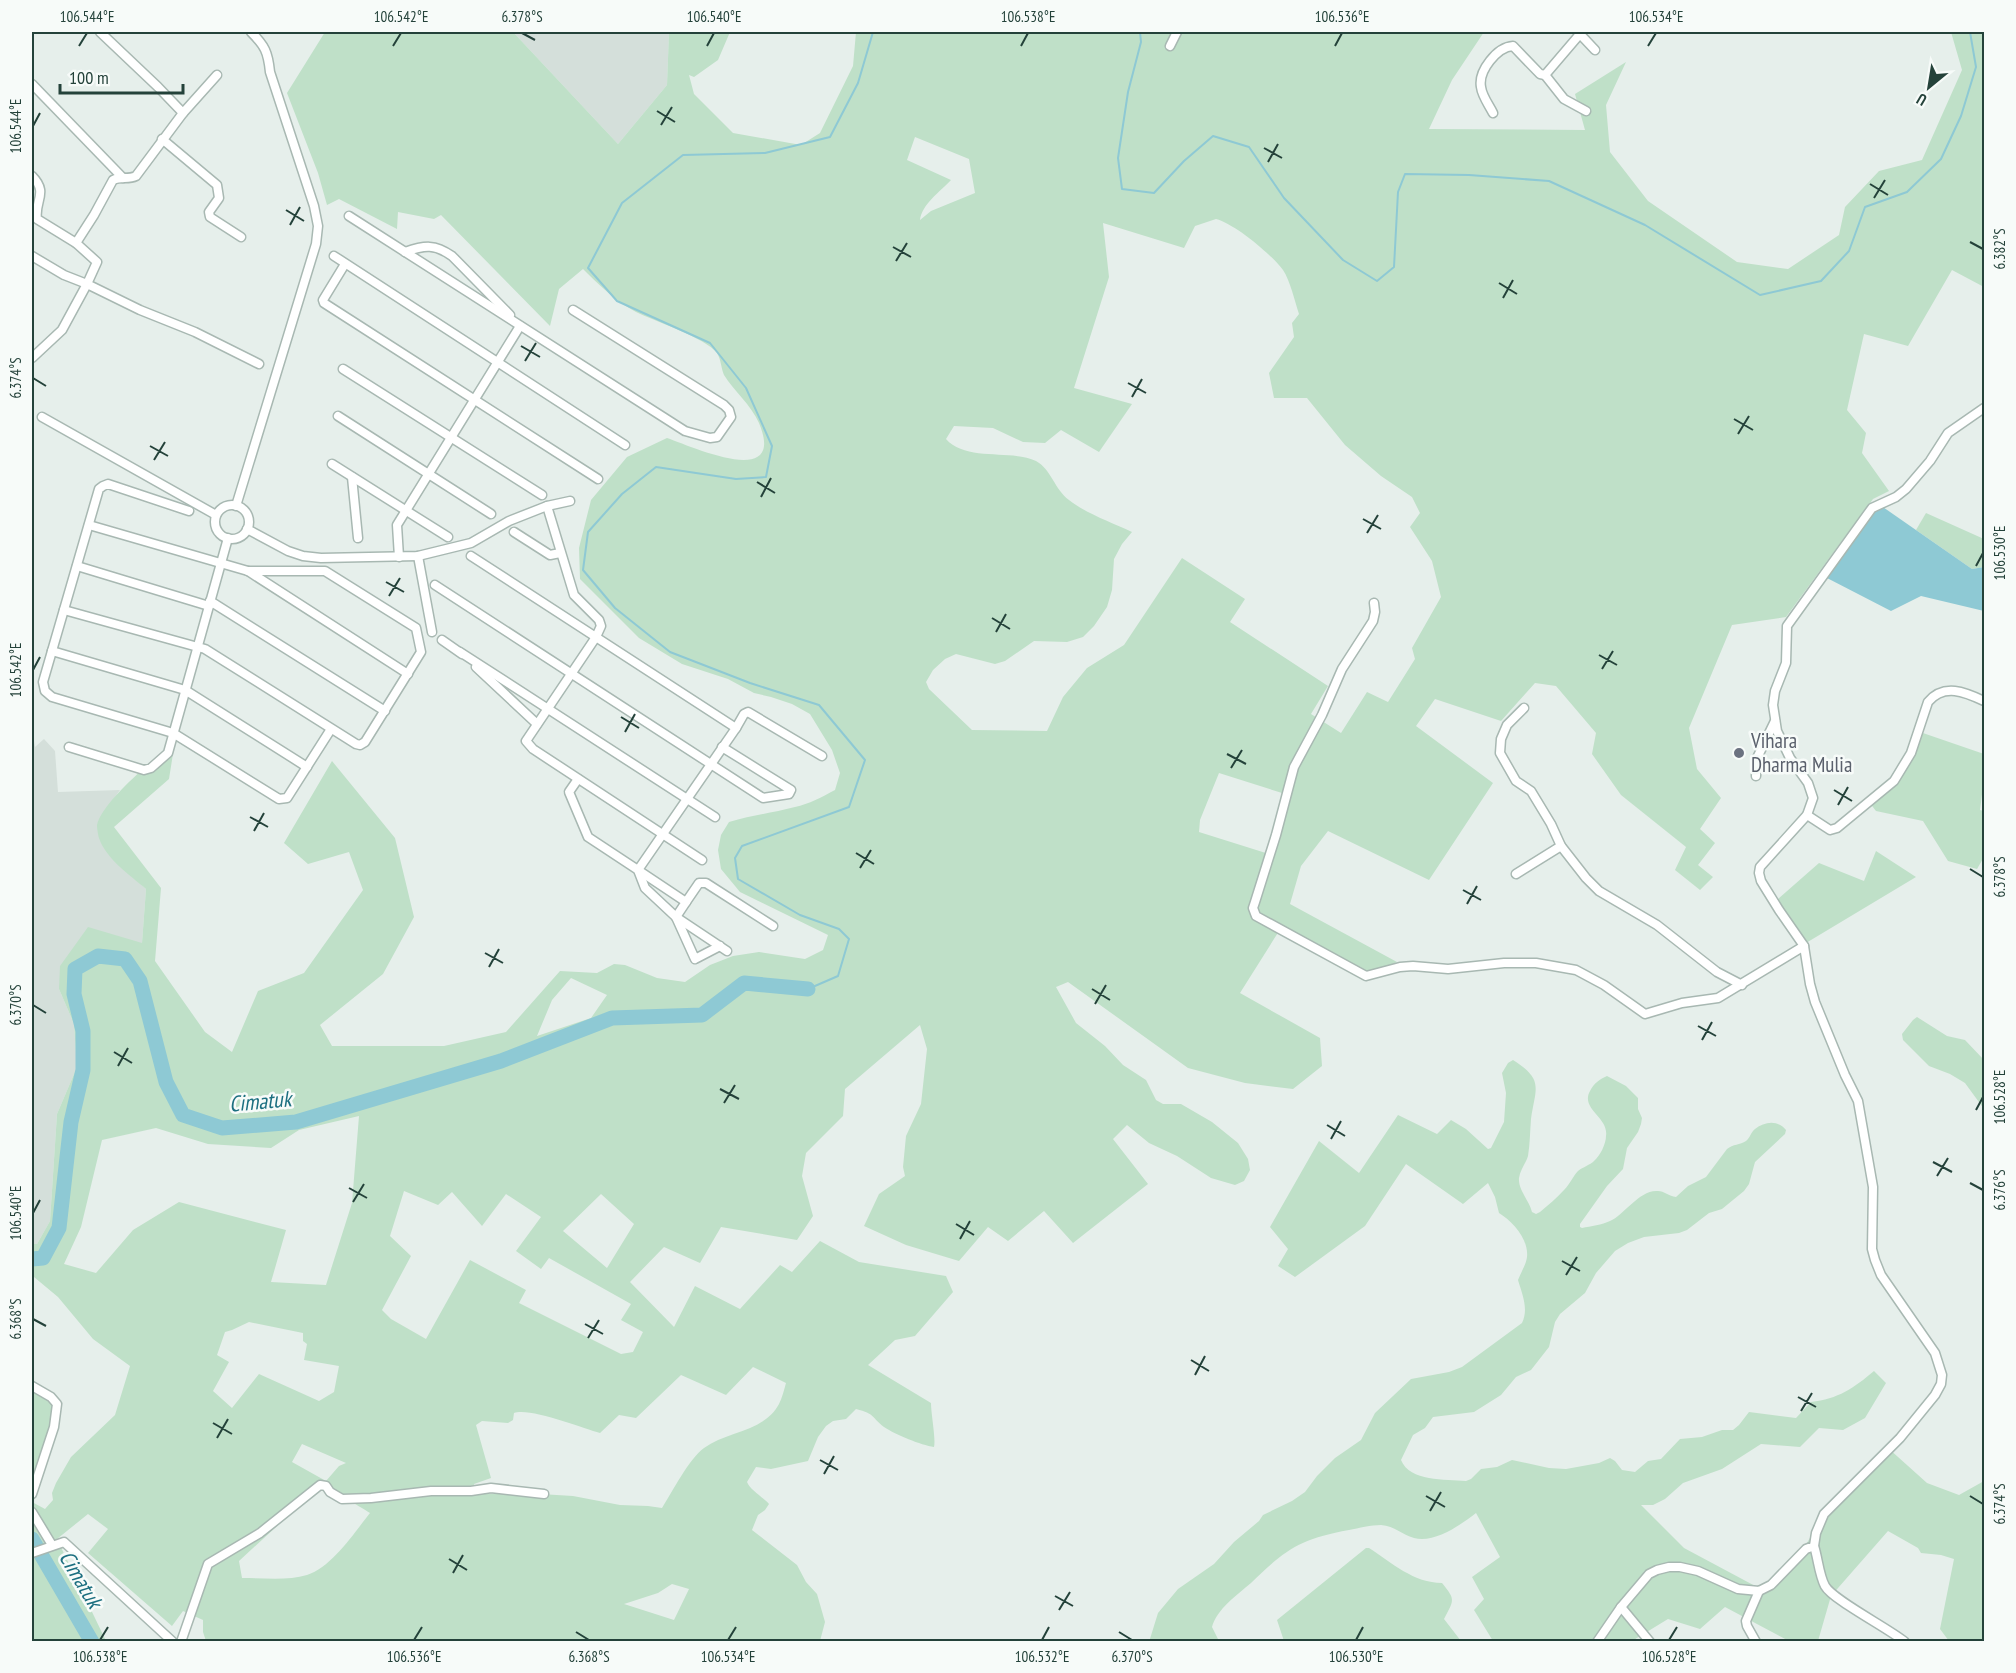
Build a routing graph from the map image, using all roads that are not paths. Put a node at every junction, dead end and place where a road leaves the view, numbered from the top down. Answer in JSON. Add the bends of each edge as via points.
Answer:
{"nodes":[{"id":1,"x":100,"y":32,"type":"edge"},
{"id":2,"x":251,"y":32,"type":"edge"},
{"id":3,"x":1177,"y":32,"type":"edge"},
{"id":4,"x":1579,"y":33,"type":"edge"},
{"id":5,"x":1170,"y":46,"type":"dead end"},
{"id":6,"x":1595,"y":50,"type":"dead end"},
{"id":7,"x":217,"y":75,"type":"dead end"},
{"id":8,"x":1545,"y":75,"type":"junction"},
{"id":9,"x":32,"y":84,"type":"edge"},
{"id":10,"x":1586,"y":111,"type":"dead end"},
{"id":11,"x":183,"y":113,"type":"junction"},
{"id":12,"x":1493,"y":113,"type":"dead end"},
{"id":13,"x":162,"y":139,"type":"junction"},
{"id":14,"x":32,"y":176,"type":"edge"},
{"id":15,"x":123,"y":178,"type":"junction"},
{"id":16,"x":349,"y":216,"type":"dead end"},
{"id":17,"x":241,"y":237,"type":"dead end"},
{"id":18,"x":76,"y":243,"type":"junction"},
{"id":19,"x":405,"y":252,"type":"junction"},
{"id":20,"x":32,"y":256,"type":"edge"},
{"id":21,"x":334,"y":256,"type":"dead end"},
{"id":22,"x":345,"y":264,"type":"junction"},
{"id":23,"x":87,"y":284,"type":"junction"},
{"id":24,"x":573,"y":310,"type":"dead end"},
{"id":25,"x":520,"y":326,"type":"junction"},
{"id":26,"x":32,"y":358,"type":"edge"},
{"id":27,"x":498,"y":362,"type":"junction"},
{"id":28,"x":259,"y":364,"type":"dead end"},
{"id":29,"x":343,"y":369,"type":"dead end"},
{"id":30,"x":474,"y":400,"type":"junction"},
{"id":31,"x":1984,"y":408,"type":"edge"},
{"id":32,"x":338,"y":416,"type":"dead end"},
{"id":33,"x":42,"y":417,"type":"dead end"},
{"id":34,"x":451,"y":437,"type":"junction"},
{"id":35,"x":626,"y":445,"type":"dead end"},
{"id":36,"x":332,"y":464,"type":"dead end"},
{"id":37,"x":428,"y":474,"type":"junction"},
{"id":38,"x":352,"y":477,"type":"junction"},
{"id":39,"x":598,"y":479,"type":"dead end"},
{"id":40,"x":542,"y":495,"type":"dead end"},
{"id":41,"x":570,"y":501,"type":"dead end"},
{"id":42,"x":236,"y":506,"type":"junction"},
{"id":43,"x":547,"y":506,"type":"junction"},
{"id":44,"x":405,"y":510,"type":"junction"},
{"id":45,"x":189,"y":511,"type":"dead end"},
{"id":46,"x":491,"y":514,"type":"dead end"},
{"id":47,"x":216,"y":515,"type":"junction"},
{"id":48,"x":89,"y":525,"type":"junction"},
{"id":49,"x":247,"y":529,"type":"junction"},
{"id":50,"x":514,"y":532,"type":"dead end"},
{"id":51,"x":448,"y":537,"type":"dead end"},
{"id":52,"x":228,"y":538,"type":"junction"},
{"id":53,"x":358,"y":538,"type":"dead end"},
{"id":54,"x":560,"y":553,"type":"junction"},
{"id":55,"x":418,"y":556,"type":"junction"},
{"id":56,"x":471,"y":556,"type":"dead end"},
{"id":57,"x":399,"y":557,"type":"junction"},
{"id":58,"x":220,"y":563,"type":"junction"},
{"id":59,"x":77,"y":566,"type":"junction"},
{"id":60,"x":248,"y":571,"type":"junction"},
{"id":61,"x":435,"y":585,"type":"dead end"},
{"id":62,"x":209,"y":603,"type":"junction"},
{"id":63,"x":1374,"y":603,"type":"dead end"},
{"id":64,"x":64,"y":610,"type":"junction"},
{"id":65,"x":432,"y":632,"type":"dead end"},
{"id":66,"x":596,"y":637,"type":"junction"},
{"id":67,"x":442,"y":640,"type":"dead end"},
{"id":68,"x":197,"y":647,"type":"junction"},
{"id":69,"x":52,"y":651,"type":"junction"},
{"id":70,"x":460,"y":652,"type":"junction"},
{"id":71,"x":408,"y":674,"type":"junction"},
{"id":72,"x":572,"y":674,"type":"junction"},
{"id":73,"x":185,"y":690,"type":"junction"},
{"id":74,"x":1984,"y":701,"type":"edge"},
{"id":75,"x":1524,"y":708,"type":"dead end"},
{"id":76,"x":548,"y":709,"type":"junction"},
{"id":77,"x":385,"y":711,"type":"junction"},
{"id":78,"x":1775,"y":721,"type":"junction"},
{"id":79,"x":537,"y":724,"type":"junction"},
{"id":80,"x":736,"y":728,"type":"junction"},
{"id":81,"x":331,"y":729,"type":"junction"},
{"id":82,"x":173,"y":734,"type":"junction"},
{"id":83,"x":69,"y":747,"type":"dead end"},
{"id":84,"x":723,"y":747,"type":"junction"},
{"id":85,"x":822,"y":756,"type":"dead end"},
{"id":86,"x":711,"y":764,"type":"junction"},
{"id":87,"x":307,"y":767,"type":"junction"},
{"id":88,"x":1756,"y":776,"type":"dead end"},
{"id":89,"x":578,"y":779,"type":"junction"},
{"id":90,"x":687,"y":799,"type":"junction"},
{"id":91,"x":1807,"y":815,"type":"junction"},
{"id":92,"x":715,"y":817,"type":"dead end"},
{"id":93,"x":663,"y":834,"type":"junction"},
{"id":94,"x":1561,"y":846,"type":"junction"},
{"id":95,"x":702,"y":860,"type":"dead end"},
{"id":96,"x":638,"y":870,"type":"junction"},
{"id":97,"x":1516,"y":874,"type":"dead end"},
{"id":98,"x":686,"y":902,"type":"junction"},
{"id":99,"x":676,"y":917,"type":"junction"},
{"id":100,"x":772,"y":926,"type":"dead end"},
{"id":101,"x":1804,"y":945,"type":"junction"},
{"id":102,"x":1742,"y":985,"type":"junction"},
{"id":103,"x":32,"y":1386,"type":"edge"},
{"id":104,"x":32,"y":1494,"type":"edge"},
{"id":105,"x":544,"y":1494,"type":"dead end"},
{"id":106,"x":32,"y":1512,"type":"edge"},
{"id":107,"x":50,"y":1546,"type":"junction"},
{"id":108,"x":1814,"y":1546,"type":"junction"},
{"id":109,"x":32,"y":1553,"type":"edge"},
{"id":110,"x":1758,"y":1591,"type":"junction"},
{"id":111,"x":1621,"y":1607,"type":"junction"},
{"id":112,"x":173,"y":1641,"type":"edge"},
{"id":113,"x":181,"y":1641,"type":"edge"},
{"id":114,"x":1597,"y":1641,"type":"edge"},
{"id":115,"x":1650,"y":1641,"type":"edge"},
{"id":116,"x":1756,"y":1641,"type":"edge"},
{"id":117,"x":1905,"y":1641,"type":"edge"}],
"edges":[{"from":1,"to":11,"type":"street"},
{"from":2,"to":42,"type":"street","via":[[268,54],[270,72],[318,226],[316,244]]},
{"from":3,"to":5,"type":"street"},
{"from":4,"to":6,"type":"street"},
{"from":4,"to":8,"type":"street"},
{"from":7,"to":11,"type":"street"},
{"from":8,"to":10,"type":"street","via":[[1564,99]]},
{"from":8,"to":12,"type":"street","via":[[1513,46],[1493,56],[1480,84]]},
{"from":9,"to":15,"type":"street"},
{"from":11,"to":13,"type":"street"},
{"from":13,"to":15,"type":"street","via":[[136,176]]},
{"from":13,"to":17,"type":"street","via":[[217,185],[219,198],[209,212],[210,217]]},
{"from":14,"to":18,"type":"street","via":[[41,192],[37,219]]},
{"from":15,"to":18,"type":"street","via":[[113,180]]},
{"from":16,"to":19,"type":"street"},
{"from":18,"to":23,"type":"street","via":[[97,262]]},
{"from":19,"to":25,"type":"street"},
{"from":19,"to":25,"type":"street","via":[[434,247],[452,256]]},
{"from":20,"to":23,"type":"street"},
{"from":21,"to":22,"type":"street"},
{"from":22,"to":27,"type":"street"},
{"from":22,"to":30,"type":"street","via":[[324,303]]},
{"from":23,"to":26,"type":"street","via":[[62,330]]},
{"from":23,"to":28,"type":"street"},
{"from":24,"to":25,"type":"street","via":[[724,405],[731,417],[717,437],[685,431]]},
{"from":25,"to":27,"type":"street"},
{"from":27,"to":30,"type":"street"},
{"from":27,"to":35,"type":"street"},
{"from":29,"to":34,"type":"street"},
{"from":30,"to":34,"type":"street"},
{"from":30,"to":39,"type":"street"},
{"from":31,"to":78,"type":"street","via":[[1953,429],[1906,489],[1872,508],[1790,620],[1786,663],[1773,699]]},
{"from":32,"to":37,"type":"street"},
{"from":33,"to":47,"type":"street"},
{"from":34,"to":37,"type":"street"},
{"from":34,"to":40,"type":"street"},
{"from":36,"to":38,"type":"street"},
{"from":37,"to":44,"type":"street"},
{"from":37,"to":46,"type":"street"},
{"from":38,"to":44,"type":"street"},
{"from":38,"to":53,"type":"street"},
{"from":41,"to":43,"type":"street"},
{"from":42,"to":47,"type":"street","via":[[225,507]]},
{"from":42,"to":49,"type":"street","via":[[246,512]]},
{"from":43,"to":54,"type":"street"},
{"from":43,"to":55,"type":"street","via":[[509,521],[471,543]]},
{"from":44,"to":51,"type":"street"},
{"from":44,"to":57,"type":"street","via":[[397,525]]},
{"from":45,"to":48,"type":"street","via":[[108,484],[99,489]]},
{"from":47,"to":52,"type":"street","via":[[218,531]]},
{"from":48,"to":58,"type":"street"},
{"from":48,"to":59,"type":"street"},
{"from":49,"to":52,"type":"street","via":[[239,537]]},
{"from":49,"to":57,"type":"street","via":[[303,556]]},
{"from":50,"to":54,"type":"street","via":[[550,555]]},
{"from":52,"to":58,"type":"street"},
{"from":54,"to":66,"type":"street","via":[[574,595],[599,620],[601,626]]},
{"from":55,"to":57,"type":"street"},
{"from":55,"to":65,"type":"street"},
{"from":56,"to":66,"type":"street"},
{"from":58,"to":60,"type":"street"},
{"from":58,"to":62,"type":"street"},
{"from":59,"to":62,"type":"street"},
{"from":59,"to":64,"type":"street"},
{"from":60,"to":71,"type":"street"},
{"from":60,"to":71,"type":"street","via":[[331,573],[416,628],[421,652]]},
{"from":61,"to":72,"type":"street"},
{"from":62,"to":68,"type":"street"},
{"from":62,"to":77,"type":"street"},
{"from":63,"to":102,"type":"street","via":[[1373,621],[1342,669],[1294,767],[1253,908],[1256,916],[1366,976],[1413,966],[1448,969],[1536,963],[1576,970],[1645,1014],[1718,998]]},
{"from":64,"to":68,"type":"street"},
{"from":64,"to":69,"type":"street"},
{"from":66,"to":72,"type":"street"},
{"from":66,"to":80,"type":"street"},
{"from":67,"to":70,"type":"street"},
{"from":68,"to":73,"type":"street"},
{"from":68,"to":81,"type":"street"},
{"from":69,"to":73,"type":"street"},
{"from":69,"to":82,"type":"street","via":[[43,682],[52,697]]},
{"from":70,"to":76,"type":"street"},
{"from":70,"to":79,"type":"street"},
{"from":71,"to":77,"type":"street"},
{"from":72,"to":76,"type":"street"},
{"from":72,"to":86,"type":"street"},
{"from":73,"to":82,"type":"street"},
{"from":73,"to":87,"type":"street"},
{"from":74,"to":91,"type":"street","via":[[1957,690],[1933,696],[1911,753],[1893,781],[1837,828],[1830,830]]},
{"from":75,"to":94,"type":"street","via":[[1507,725],[1500,753],[1516,781],[1531,791]]},
{"from":76,"to":79,"type":"street"},
{"from":76,"to":90,"type":"street"},
{"from":77,"to":81,"type":"street","via":[[360,745]]},
{"from":78,"to":88,"type":"street","via":[[1757,758]]},
{"from":78,"to":91,"type":"street","via":[[1790,758],[1812,790]]},
{"from":79,"to":89,"type":"street","via":[[526,741]]},
{"from":80,"to":84,"type":"street"},
{"from":80,"to":85,"type":"street","via":[[748,712]]},
{"from":81,"to":87,"type":"street"},
{"from":82,"to":83,"type":"street","via":[[168,753],[144,770]]},
{"from":82,"to":87,"type":"street","via":[[279,799],[287,798]]},
{"from":84,"to":86,"type":"street"},
{"from":84,"to":86,"type":"street","via":[[791,790],[789,794],[763,798]]},
{"from":86,"to":90,"type":"street"},
{"from":89,"to":93,"type":"street"},
{"from":89,"to":96,"type":"street","via":[[569,792],[588,837]]},
{"from":90,"to":92,"type":"street"},
{"from":90,"to":93,"type":"street"},
{"from":91,"to":101,"type":"street","via":[[1760,867],[1759,873]]},
{"from":93,"to":95,"type":"street"},
{"from":93,"to":96,"type":"street"},
{"from":94,"to":97,"type":"street"},
{"from":94,"to":102,"type":"street","via":[[1599,891],[1657,925],[1717,972]]},
{"from":96,"to":98,"type":"street"},
{"from":96,"to":99,"type":"street","via":[[645,888]]},
{"from":98,"to":99,"type":"street"},
{"from":98,"to":100,"type":"street","via":[[699,883],[706,883]]},
{"from":99,"to":99,"type":"street","via":[[695,959],[724,948]]},
{"from":101,"to":102,"type":"street"},
{"from":101,"to":108,"type":"street","via":[[1815,1002],[1858,1101],[1874,1187],[1875,1260],[1881,1275],[1935,1353],[1942,1375],[1935,1395],[1900,1438],[1824,1514]]},
{"from":103,"to":104,"type":"street","via":[[57,1404],[54,1427]]},
{"from":105,"to":113,"type":"street","via":[[491,1488],[342,1499],[320,1485],[260,1533],[208,1564]]},
{"from":106,"to":107,"type":"street"},
{"from":107,"to":109,"type":"street"},
{"from":107,"to":112,"type":"street","via":[[60,1542],[68,1545]]},
{"from":108,"to":110,"type":"street","via":[[1806,1549],[1771,1586]]},
{"from":108,"to":117,"type":"street","via":[[1825,1586],[1832,1594]]},
{"from":110,"to":111,"type":"street","via":[[1738,1588],[1698,1571],[1669,1567],[1649,1574]]},
{"from":110,"to":116,"type":"street","via":[[1746,1621]]},
{"from":111,"to":114,"type":"street"},
{"from":111,"to":115,"type":"street"}]}
